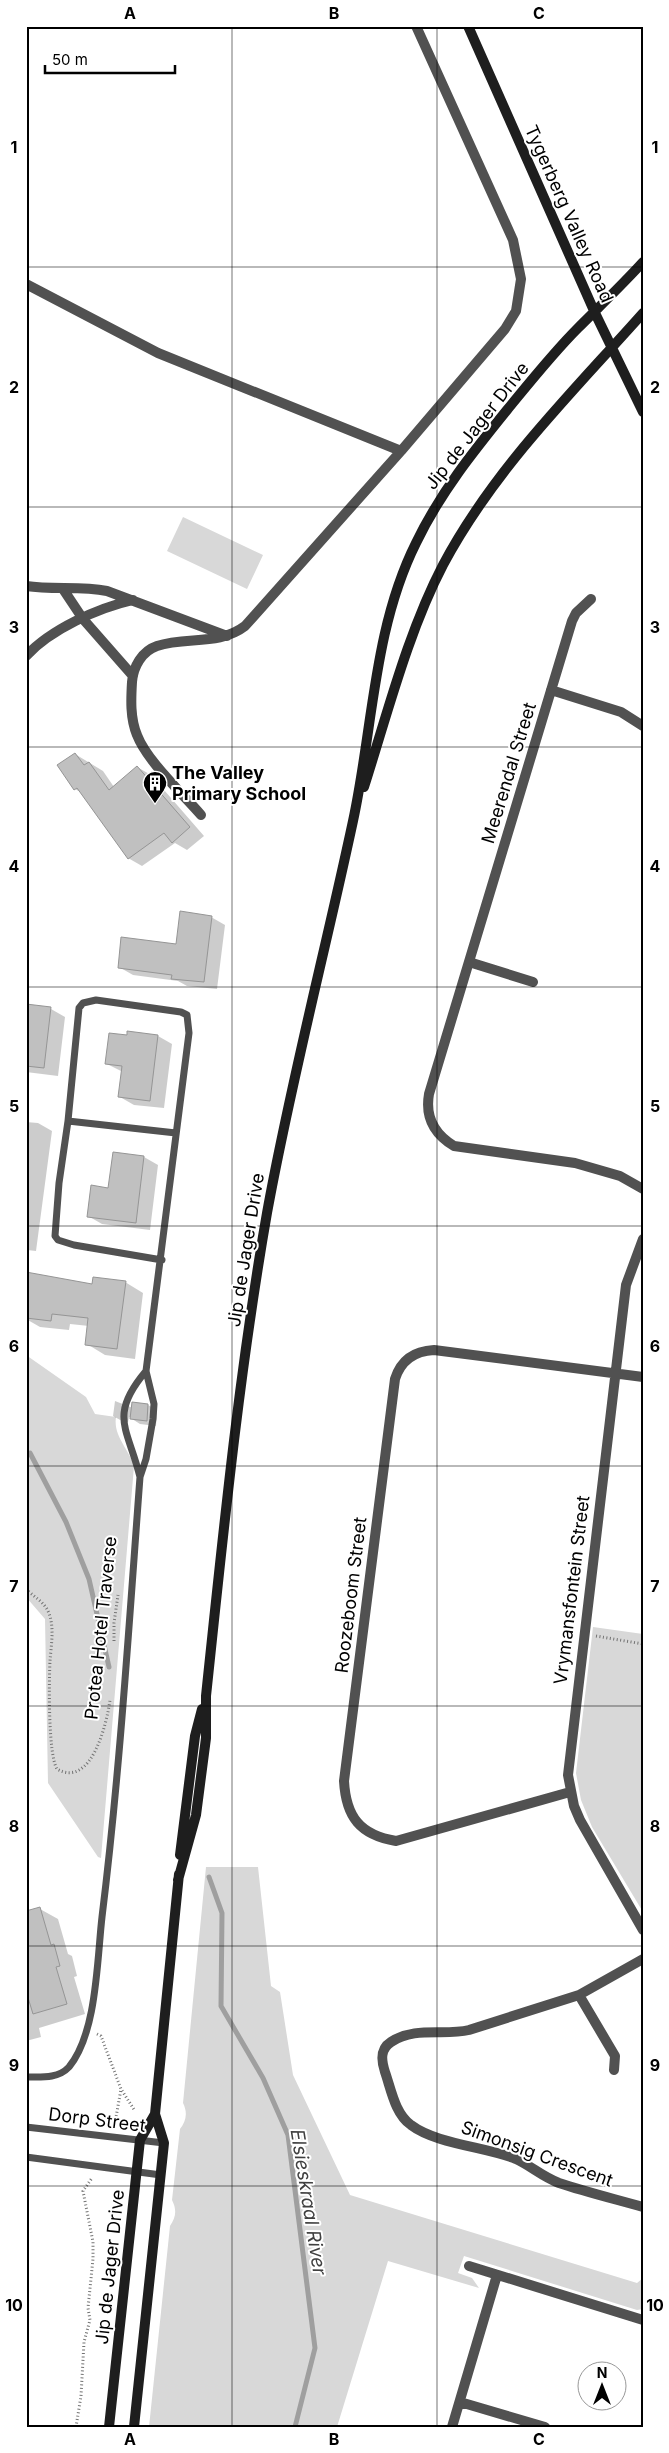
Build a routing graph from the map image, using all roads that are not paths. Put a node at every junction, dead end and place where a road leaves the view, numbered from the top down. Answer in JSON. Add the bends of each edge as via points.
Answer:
{"nodes":[{"id":1,"x":416,"y":26,"type":"edge"},
{"id":2,"x":468,"y":26,"type":"edge"},
{"id":3,"x":643,"y":262,"type":"edge"},
{"id":4,"x":26,"y":284,"type":"edge"},
{"id":5,"x":595,"y":313,"type":"junction"},
{"id":6,"x":643,"y":313,"type":"edge"},
{"id":7,"x":612,"y":348,"type":"junction"},
{"id":8,"x":643,"y":412,"type":"edge"},
{"id":9,"x":401,"y":451,"type":"junction"},
{"id":10,"x":26,"y":586,"type":"edge"},
{"id":11,"x":63,"y":589,"type":"junction"},
{"id":12,"x":591,"y":599,"type":"dead end"},
{"id":13,"x":133,"y":600,"type":"junction"},
{"id":14,"x":83,"y":619,"type":"junction"},
{"id":15,"x":228,"y":637,"type":"junction"},
{"id":16,"x":26,"y":656,"type":"edge"},
{"id":17,"x":133,"y":676,"type":"junction"},
{"id":18,"x":551,"y":690,"type":"junction"},
{"id":19,"x":643,"y":726,"type":"edge"},
{"id":20,"x":201,"y":815,"type":"dead end"},
{"id":21,"x":354,"y":816,"type":"junction"},
{"id":22,"x":469,"y":962,"type":"junction"},
{"id":23,"x":533,"y":982,"type":"dead end"},
{"id":24,"x":68,"y":1121,"type":"junction"},
{"id":25,"x":176,"y":1133,"type":"junction"},
{"id":26,"x":643,"y":1189,"type":"edge"},
{"id":27,"x":643,"y":1239,"type":"edge"},
{"id":28,"x":162,"y":1260,"type":"junction"},
{"id":29,"x":146,"y":1371,"type":"junction"},
{"id":30,"x":614,"y":1373,"type":"junction"},
{"id":31,"x":643,"y":1376,"type":"edge"},
{"id":32,"x":140,"y":1477,"type":"junction"},
{"id":33,"x":570,"y":1792,"type":"junction"},
{"id":34,"x":643,"y":1930,"type":"edge"},
{"id":35,"x":643,"y":1960,"type":"edge"},
{"id":36,"x":579,"y":1995,"type":"junction"},
{"id":37,"x":614,"y":2070,"type":"dead end"},
{"id":38,"x":26,"y":2077,"type":"edge"},
{"id":39,"x":155,"y":2114,"type":"junction"},
{"id":40,"x":26,"y":2126,"type":"edge"},
{"id":41,"x":140,"y":2140,"type":"junction"},
{"id":42,"x":164,"y":2143,"type":"junction"},
{"id":43,"x":26,"y":2156,"type":"edge"},
{"id":44,"x":136,"y":2172,"type":"junction"},
{"id":45,"x":161,"y":2175,"type":"junction"},
{"id":46,"x":643,"y":2207,"type":"edge"},
{"id":47,"x":469,"y":2266,"type":"dead end"},
{"id":48,"x":497,"y":2275,"type":"junction"},
{"id":49,"x":643,"y":2320,"type":"edge"},
{"id":50,"x":460,"y":2402,"type":"junction"},
{"id":51,"x":109,"y":2427,"type":"edge"},
{"id":52,"x":134,"y":2427,"type":"edge"},
{"id":53,"x":452,"y":2427,"type":"edge"},
{"id":54,"x":544,"y":2427,"type":"edge"}],
"edges":[{"from":1,"to":9,"type":"street","via":[[505,221],[517,255],[521,279],[516,311],[505,329]]},
{"from":2,"to":5,"type":"main road","name":"Tygerberg Valley Road"},
{"from":3,"to":5,"type":"main road","name":"Jip de Jager Drive"},
{"from":4,"to":9,"type":"street","via":[[158,353]]},
{"from":5,"to":7,"type":"main road","name":"Tygerberg Valley Road"},
{"from":5,"to":21,"type":"main road","name":"Jip de Jager Drive","via":[[527,386],[461,467],[413,548],[397,591],[376,673]]},
{"from":6,"to":7,"type":"main road","name":"Jip de Jager Drive"},
{"from":7,"to":8,"type":"main road","name":"Tygerberg Valley Road"},
{"from":7,"to":21,"type":"main road","name":"Jip de Jager Drive","via":[[499,476],[464,528],[447,559],[409,649]]},
{"from":9,"to":15,"type":"street","via":[[245,626]]},
{"from":10,"to":11,"type":"street"},
{"from":11,"to":13,"type":"street","via":[[88,588]]},
{"from":11,"to":14,"type":"street"},
{"from":12,"to":18,"type":"street","name":"Meerendal Street","via":[[576,613]]},
{"from":13,"to":14,"type":"street","via":[[106,607]]},
{"from":13,"to":15,"type":"street"},
{"from":14,"to":16,"type":"street","via":[[44,640]]},
{"from":14,"to":17,"type":"street"},
{"from":15,"to":17,"type":"street","via":[[155,646],[137,663]]},
{"from":17,"to":20,"type":"street","via":[[131,702],[136,734],[145,750]]},
{"from":18,"to":19,"type":"street","via":[[621,712]]},
{"from":18,"to":22,"type":"street","name":"Meerendal Street"},
{"from":21,"to":39,"type":"main road","name":"Jip de Jager Drive","via":[[290,1094],[238,1398],[206,1696],[206,1738],[196,1815],[178,1880]]},
{"from":22,"to":23,"type":"street"},
{"from":22,"to":26,"type":"street","name":"Meerendal Street","via":[[429,1094],[430,1119],[439,1135],[463,1149],[593,1167],[620,1176]]},
{"from":24,"to":25,"type":"lane"},
{"from":24,"to":25,"type":"lane","via":[[79,1008],[83,1003],[96,1000],[187,1015],[190,1033]]},
{"from":24,"to":28,"type":"lane","via":[[55,1236],[74,1245]]},
{"from":25,"to":28,"type":"lane"},
{"from":27,"to":30,"type":"street","name":"Vrymansfontein Street","via":[[626,1285]]},
{"from":28,"to":29,"type":"lane"},
{"from":29,"to":32,"type":"lane","via":[[154,1404],[148,1450]]},
{"from":29,"to":32,"type":"lane","via":[[131,1388],[124,1420]]},
{"from":30,"to":31,"type":"street","name":"Roozeboom Street"},
{"from":30,"to":33,"type":"street","name":"Vrymansfontein Street","via":[[569,1758]]},
{"from":30,"to":33,"type":"street","name":"Roozeboom Street","via":[[434,1350],[411,1355],[398,1369],[344,1781],[349,1810],[359,1826],[379,1838],[396,1841]]},
{"from":32,"to":38,"type":"lane","via":[[120,1751],[92,2007],[85,2035],[68,2068],[56,2076]]},
{"from":33,"to":34,"type":"street","name":"Vrymansfontein Street","via":[[586,1833]]},
{"from":35,"to":36,"type":"street","name":"Simonsig Crescent"},
{"from":36,"to":37,"type":"street","via":[[615,2056]]},
{"from":36,"to":46,"type":"street","name":"Simonsig Crescent","via":[[469,2030],[426,2032],[399,2038],[390,2042],[381,2060],[397,2107],[411,2125],[435,2136],[515,2159],[558,2183]]},
{"from":39,"to":41,"type":"main road","name":"Jip de Jager Drive"},
{"from":39,"to":42,"type":"main road","name":"Jip de Jager Drive"},
{"from":40,"to":41,"type":"lane","name":"Dorp Street"},
{"from":41,"to":42,"type":"lane","name":"Dorp Street"},
{"from":41,"to":44,"type":"main road","name":"Jip de Jager Drive"},
{"from":42,"to":45,"type":"main road","name":"Jip de Jager Drive"},
{"from":43,"to":44,"type":"lane"},
{"from":44,"to":45,"type":"lane"},
{"from":44,"to":51,"type":"main road","name":"Jip de Jager Drive"},
{"from":45,"to":52,"type":"main road","name":"Jip de Jager Drive"},
{"from":47,"to":48,"type":"street"},
{"from":48,"to":49,"type":"street"},
{"from":48,"to":50,"type":"street"},
{"from":50,"to":53,"type":"street"},
{"from":50,"to":54,"type":"street"}]}
